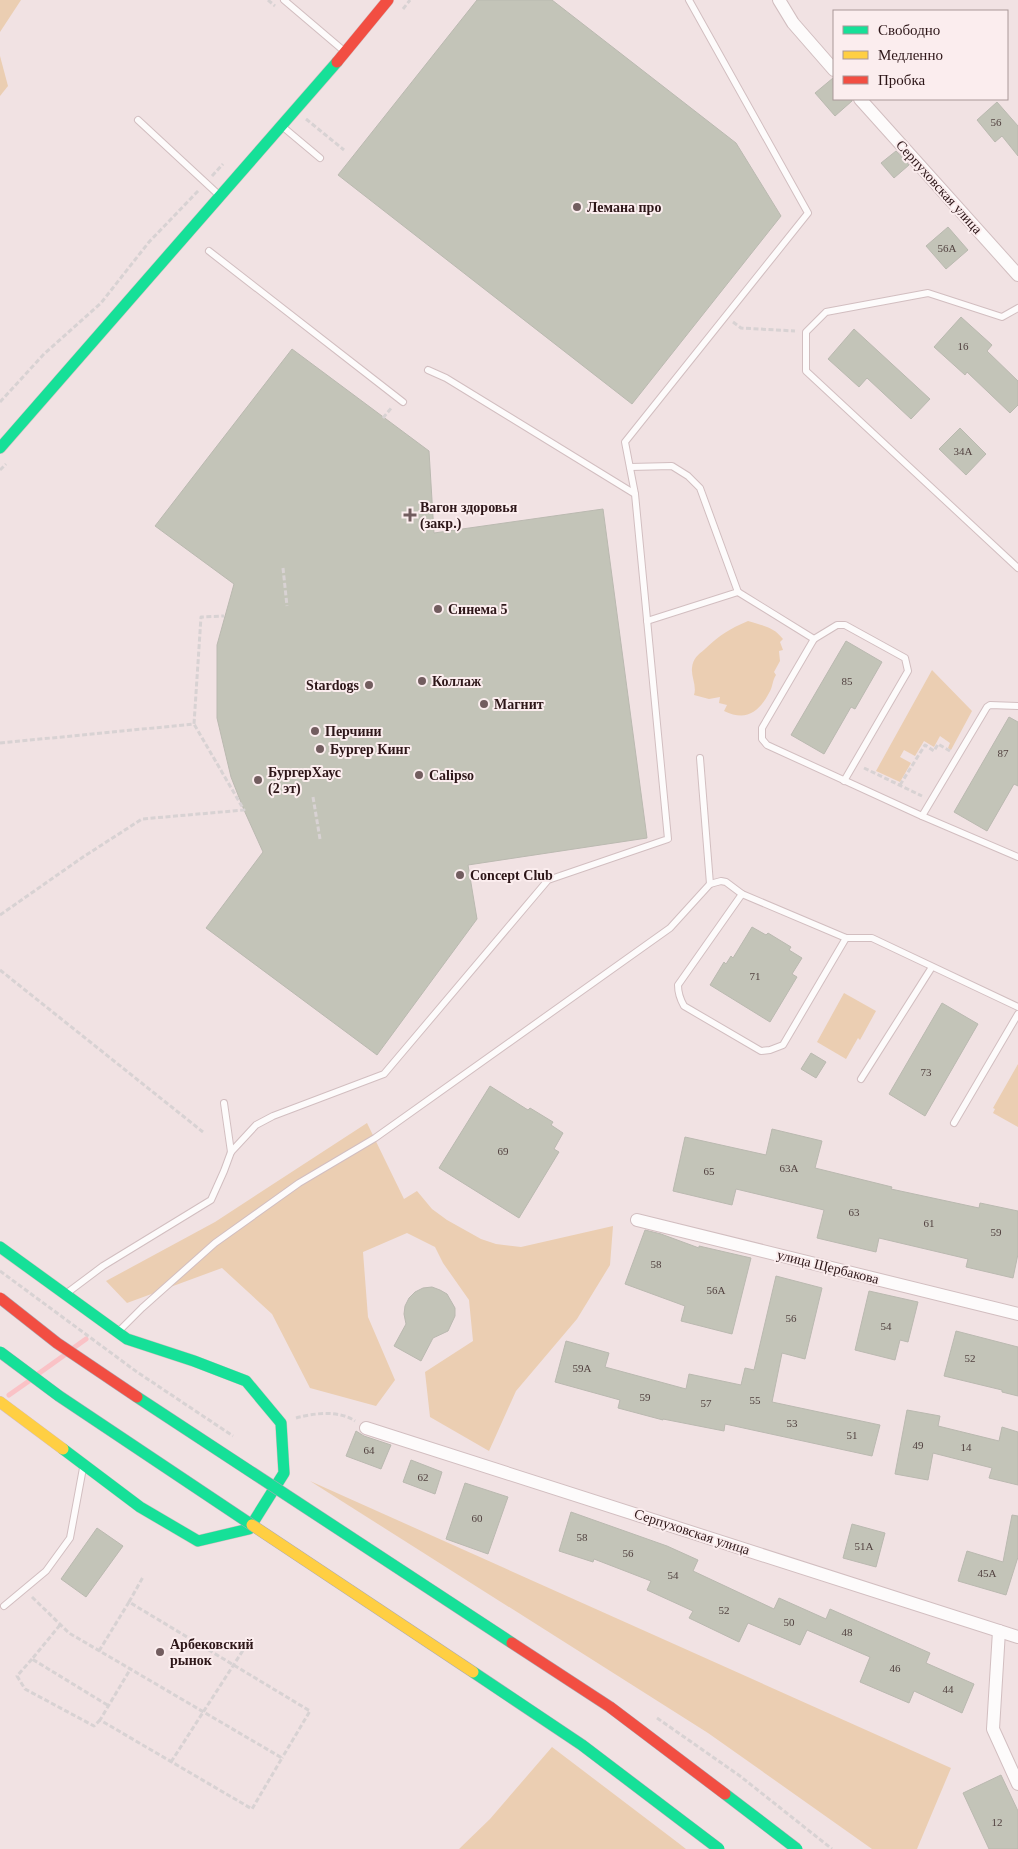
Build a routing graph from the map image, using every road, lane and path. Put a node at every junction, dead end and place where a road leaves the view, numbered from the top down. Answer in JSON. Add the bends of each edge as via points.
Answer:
{"nodes":[{"id":1,"x":284,"y":0,"type":"edge"},
{"id":2,"x":388,"y":0,"type":"edge"},
{"id":3,"x":689,"y":0,"type":"edge"},
{"id":4,"x":779,"y":0,"type":"edge"},
{"id":5,"x":345,"y":52,"type":"junction"},
{"id":6,"x":833,"y":69,"type":"edge"},
{"id":7,"x":861,"y":100,"type":"edge"},
{"id":8,"x":138,"y":120,"type":"dead end"},
{"id":9,"x":282,"y":125,"type":"junction"},
{"id":10,"x":320,"y":158,"type":"dead end"},
{"id":11,"x":225,"y":162,"type":"dead end"},
{"id":12,"x":206,"y":182,"type":"junction"},
{"id":13,"x":220,"y":196,"type":"junction"},
{"id":14,"x":209,"y":251,"type":"dead end"},
{"id":15,"x":1018,"y":275,"type":"edge"},
{"id":16,"x":1018,"y":308,"type":"edge"},
{"id":17,"x":725,"y":316,"type":"junction"},
{"id":18,"x":806,"y":332,"type":"junction"},
{"id":19,"x":428,"y":370,"type":"dead end"},
{"id":20,"x":0,"y":402,"type":"edge"},
{"id":21,"x":403,"y":402,"type":"dead end"},
{"id":22,"x":0,"y":448,"type":"edge"},
{"id":23,"x":630,"y":467,"type":"junction"},
{"id":24,"x":635,"y":494,"type":"junction"},
{"id":25,"x":283,"y":568,"type":"dead end"},
{"id":26,"x":1018,"y":568,"type":"edge"},
{"id":27,"x":738,"y":592,"type":"junction"},
{"id":28,"x":287,"y":606,"type":"dead end"},
{"id":29,"x":224,"y":616,"type":"dead end"},
{"id":30,"x":648,"y":621,"type":"junction"},
{"id":31,"x":814,"y":639,"type":"junction"},
{"id":32,"x":1018,"y":706,"type":"edge"},
{"id":33,"x":194,"y":724,"type":"junction"},
{"id":34,"x":0,"y":742,"type":"edge"},
{"id":35,"x":957,"y":756,"type":"junction"},
{"id":36,"x":700,"y":758,"type":"dead end"},
{"id":37,"x":855,"y":763,"type":"junction"},
{"id":38,"x":844,"y":781,"type":"junction"},
{"id":39,"x":900,"y":785,"type":"junction"},
{"id":40,"x":313,"y":797,"type":"dead end"},
{"id":41,"x":931,"y":800,"type":"junction"},
{"id":42,"x":922,"y":816,"type":"junction"},
{"id":43,"x":320,"y":839,"type":"dead end"},
{"id":44,"x":1017,"y":853,"type":"edge"},
{"id":45,"x":710,"y":884,"type":"junction"},
{"id":46,"x":742,"y":894,"type":"junction"},
{"id":47,"x":0,"y":915,"type":"edge"},
{"id":48,"x":846,"y":938,"type":"junction"},
{"id":49,"x":932,"y":966,"type":"junction"},
{"id":50,"x":0,"y":970,"type":"edge"},
{"id":51,"x":1018,"y":1008,"type":"edge"},
{"id":52,"x":1018,"y":1014,"type":"edge"},
{"id":53,"x":861,"y":1079,"type":"dead end"},
{"id":54,"x":224,"y":1103,"type":"dead end"},
{"id":55,"x":954,"y":1123,"type":"dead end"},
{"id":56,"x":203,"y":1132,"type":"dead end"},
{"id":57,"x":231,"y":1152,"type":"junction"},
{"id":58,"x":637,"y":1220,"type":"dead end"},
{"id":59,"x":0,"y":1247,"type":"edge"},
{"id":60,"x":64,"y":1295,"type":"junction"},
{"id":61,"x":0,"y":1298,"type":"edge"},
{"id":62,"x":1018,"y":1314,"type":"edge"},
{"id":63,"x":117,"y":1332,"type":"junction"},
{"id":64,"x":0,"y":1352,"type":"edge"},
{"id":65,"x":0,"y":1402,"type":"edge"},
{"id":66,"x":288,"y":1420,"type":"dead end"},
{"id":67,"x":366,"y":1428,"type":"joint"},
{"id":68,"x":84,"y":1464,"type":"junction"},
{"id":69,"x":143,"y":1577,"type":"dead end"},
{"id":70,"x":24,"y":1590,"type":"junction"},
{"id":71,"x":129,"y":1602,"type":"junction"},
{"id":72,"x":4,"y":1606,"type":"dead end"},
{"id":73,"x":60,"y":1625,"type":"junction"},
{"id":74,"x":999,"y":1631,"type":"junction"},
{"id":75,"x":1018,"y":1637,"type":"edge"},
{"id":76,"x":248,"y":1641,"type":"dead end"},
{"id":77,"x":99,"y":1651,"type":"junction"},
{"id":78,"x":32,"y":1659,"type":"junction"},
{"id":79,"x":233,"y":1665,"type":"junction"},
{"id":80,"x":131,"y":1668,"type":"junction"},
{"id":81,"x":109,"y":1706,"type":"junction"},
{"id":82,"x":203,"y":1712,"type":"junction"},
{"id":83,"x":100,"y":1720,"type":"junction"},
{"id":84,"x":282,"y":1758,"type":"junction"},
{"id":85,"x":171,"y":1762,"type":"junction"},
{"id":86,"x":1018,"y":1784,"type":"edge"},
{"id":87,"x":719,"y":1849,"type":"edge"},
{"id":88,"x":797,"y":1849,"type":"edge"}],
"edges":[{"from":1,"to":5,"type":"lane"},
{"from":2,"to":5,"type":"main road"},
{"from":3,"to":17,"type":"lane","via":[[808,213]]},
{"from":4,"to":6,"type":"street","via":[[793,23]]},
{"from":5,"to":9,"type":"main road"},
{"from":7,"to":15,"type":"street","name":"Серпуховская улица"},
{"from":8,"to":12,"type":"lane"},
{"from":9,"to":10,"type":"lane"},
{"from":9,"to":13,"type":"main road"},
{"from":11,"to":12,"type":"path"},
{"from":12,"to":13,"type":"lane"},
{"from":12,"to":20,"type":"path","via":[[150,242],[101,303],[44,354]]},
{"from":13,"to":22,"type":"main road"},
{"from":14,"to":21,"type":"lane"},
{"from":16,"to":18,"type":"lane","via":[[1002,317],[928,293],[826,312]]},
{"from":17,"to":18,"type":"path","via":[[741,328]]},
{"from":17,"to":23,"type":"lane","via":[[625,442]]},
{"from":18,"to":26,"type":"lane","via":[[806,371]]},
{"from":19,"to":24,"type":"lane"},
{"from":23,"to":24,"type":"lane"},
{"from":23,"to":27,"type":"lane","via":[[672,466],[700,488]]},
{"from":24,"to":30,"type":"lane"},
{"from":25,"to":28,"type":"path"},
{"from":27,"to":30,"type":"lane"},
{"from":27,"to":31,"type":"lane"},
{"from":29,"to":33,"type":"path","via":[[201,617]]},
{"from":30,"to":57,"type":"lane","via":[[668,839],[548,880],[384,1074],[265,1120],[256,1125]]},
{"from":31,"to":37,"type":"lane","via":[[837,625],[845,625],[907,662],[908,671]]},
{"from":31,"to":38,"type":"lane","via":[[762,728],[762,739],[767,745]]},
{"from":32,"to":35,"type":"lane","via":[[987,707]]},
{"from":33,"to":34,"type":"path"},
{"from":33,"to":47,"type":"path","via":[[244,810],[142,819]]},
{"from":35,"to":39,"type":"path","via":[[938,744],[934,751],[925,745]]},
{"from":35,"to":41,"type":"lane"},
{"from":36,"to":45,"type":"lane"},
{"from":37,"to":38,"type":"lane"},
{"from":37,"to":39,"type":"path"},
{"from":38,"to":42,"type":"lane"},
{"from":39,"to":41,"type":"path"},
{"from":40,"to":43,"type":"path"},
{"from":41,"to":42,"type":"lane"},
{"from":42,"to":44,"type":"lane"},
{"from":45,"to":46,"type":"lane","via":[[726,882]]},
{"from":45,"to":63,"type":"lane","via":[[670,928],[375,1138],[299,1183],[215,1243]]},
{"from":46,"to":48,"type":"lane"},
{"from":46,"to":48,"type":"lane","via":[[678,985],[678,990],[684,1006],[761,1050],[783,1045]]},
{"from":48,"to":49,"type":"lane","via":[[872,938]]},
{"from":49,"to":51,"type":"lane"},
{"from":49,"to":53,"type":"lane"},
{"from":50,"to":56,"type":"path"},
{"from":52,"to":55,"type":"lane"},
{"from":54,"to":57,"type":"lane"},
{"from":57,"to":60,"type":"lane","via":[[211,1200],[103,1266]]},
{"from":58,"to":62,"type":"street","name":"улица Щербакова"},
{"from":59,"to":60,"type":"main road"},
{"from":60,"to":63,"type":"main road"},
{"from":61,"to":88,"type":"main road","bridge":true,"via":[[97,1371],[610,1707]]},
{"from":63,"to":68,"type":"main road","via":[[127,1339],[246,1381],[281,1423],[284,1473],[249,1529],[198,1541],[140,1507]]},
{"from":64,"to":87,"type":"main road","bridge":true,"via":[[59,1396],[582,1746]]},
{"from":65,"to":68,"type":"main road"},
{"from":66,"to":67,"type":"path","via":[[323,1413],[349,1417]]},
{"from":67,"to":74,"type":"street","name":"Серпуховская улица"},
{"from":68,"to":70,"type":"lane","via":[[70,1538],[46,1571]]},
{"from":69,"to":71,"type":"path"},
{"from":70,"to":72,"type":"lane"},
{"from":70,"to":73,"type":"path"},
{"from":71,"to":77,"type":"path"},
{"from":71,"to":79,"type":"path"},
{"from":73,"to":77,"type":"path"},
{"from":73,"to":78,"type":"path"},
{"from":74,"to":75,"type":"street","name":"Серпуховская улица"},
{"from":74,"to":86,"type":"street","via":[[993,1729]]},
{"from":76,"to":79,"type":"path"},
{"from":77,"to":80,"type":"path"},
{"from":78,"to":81,"type":"path"},
{"from":78,"to":83,"type":"path","via":[[17,1676],[25,1689],[94,1726]]},
{"from":79,"to":82,"type":"path"},
{"from":79,"to":84,"type":"path","via":[[310,1711]]},
{"from":80,"to":81,"type":"path"},
{"from":80,"to":82,"type":"path"},
{"from":81,"to":83,"type":"path"},
{"from":82,"to":84,"type":"path"},
{"from":82,"to":85,"type":"path"},
{"from":83,"to":85,"type":"path"},
{"from":84,"to":85,"type":"path","via":[[252,1809]]}]}
